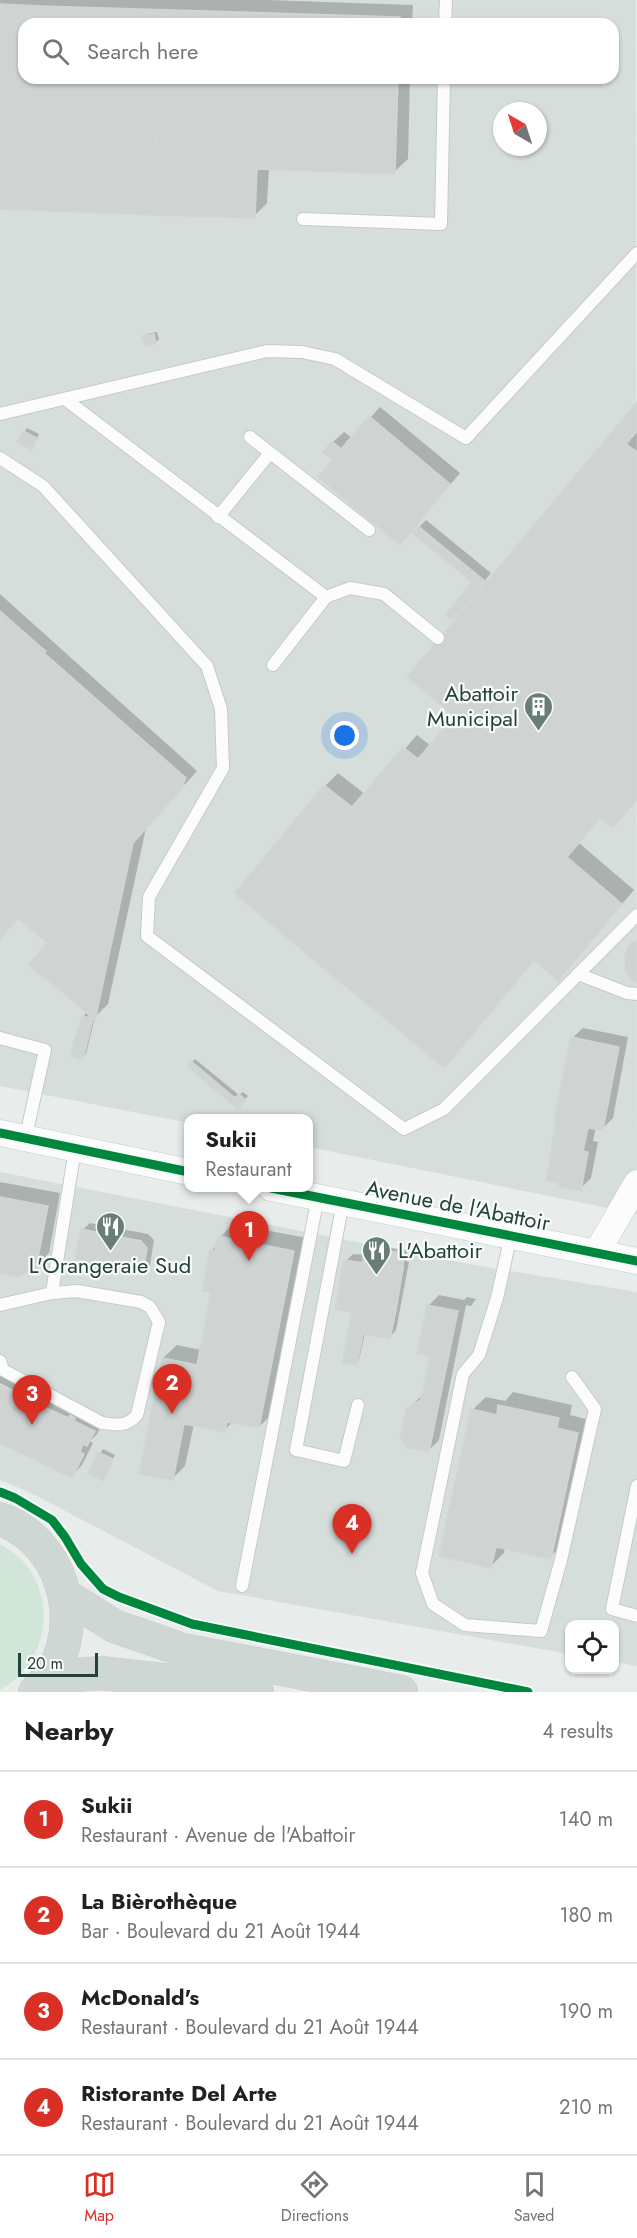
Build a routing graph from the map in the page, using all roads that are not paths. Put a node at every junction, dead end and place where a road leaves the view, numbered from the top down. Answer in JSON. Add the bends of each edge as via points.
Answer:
{"nodes":[{"id":1,"x":446,"y":0,"type":"edge"},
{"id":2,"x":445,"y":18,"type":"edge"},
{"id":3,"x":444,"y":84,"type":"edge"},
{"id":4,"x":303,"y":219,"type":"dead end"},
{"id":5,"x":637,"y":253,"type":"edge"},
{"id":6,"x":65,"y":399,"type":"junction"},
{"id":7,"x":0,"y":414,"type":"edge"},
{"id":8,"x":250,"y":437,"type":"dead end"},
{"id":9,"x":270,"y":453,"type":"junction"},
{"id":10,"x":0,"y":458,"type":"edge"},
{"id":11,"x":218,"y":517,"type":"junction"},
{"id":12,"x":369,"y":530,"type":"dead end"},
{"id":13,"x":326,"y":597,"type":"junction"},
{"id":14,"x":438,"y":638,"type":"dead end"},
{"id":15,"x":273,"y":665,"type":"dead end"},
{"id":16,"x":637,"y":915,"type":"edge"},
{"id":17,"x":579,"y":974,"type":"junction"},
{"id":18,"x":637,"y":994,"type":"edge"},
{"id":19,"x":0,"y":1038,"type":"edge"},
{"id":20,"x":0,"y":1133,"type":"edge"},
{"id":21,"x":25,"y":1140,"type":"junction"},
{"id":22,"x":75,"y":1149,"type":"junction"},
{"id":23,"x":184,"y":1171,"type":"edge"},
{"id":24,"x":637,"y":1183,"type":"edge"},
{"id":25,"x":292,"y":1192,"type":"edge"},
{"id":26,"x":318,"y":1197,"type":"junction"},
{"id":27,"x":343,"y":1202,"type":"junction"},
{"id":28,"x":511,"y":1235,"type":"junction"},
{"id":29,"x":597,"y":1252,"type":"junction"},
{"id":30,"x":637,"y":1261,"type":"edge"},
{"id":31,"x":52,"y":1293,"type":"junction"},
{"id":32,"x":0,"y":1305,"type":"edge"},
{"id":33,"x":0,"y":1361,"type":"edge"},
{"id":34,"x":572,"y":1377,"type":"dead end"},
{"id":35,"x":358,"y":1405,"type":"dead end"},
{"id":36,"x":637,"y":1486,"type":"edge"},
{"id":37,"x":0,"y":1519,"type":"edge"},
{"id":38,"x":242,"y":1586,"type":"dead end"},
{"id":39,"x":66,"y":1595,"type":"junction"},
{"id":40,"x":637,"y":1616,"type":"edge"},
{"id":41,"x":37,"y":1691,"type":"edge"},
{"id":42,"x":257,"y":1692,"type":"edge"},
{"id":43,"x":401,"y":1692,"type":"edge"}],
"edges":[{"from":1,"to":2,"type":"lane"},
{"from":3,"to":4,"type":"lane","via":[[441,224]]},
{"from":5,"to":6,"type":"lane","via":[[466,438],[335,359],[302,352],[267,351]]},
{"from":6,"to":7,"type":"lane"},
{"from":6,"to":11,"type":"lane"},
{"from":8,"to":9,"type":"lane"},
{"from":9,"to":11,"type":"lane"},
{"from":9,"to":12,"type":"lane"},
{"from":10,"to":17,"type":"lane","via":[[43,486],[207,666],[220,709],[223,768],[149,897],[147,936],[404,1129],[444,1109]]},
{"from":11,"to":13,"type":"lane"},
{"from":13,"to":14,"type":"lane","via":[[350,588],[384,594]]},
{"from":13,"to":15,"type":"lane"},
{"from":16,"to":17,"type":"lane"},
{"from":17,"to":18,"type":"lane"},
{"from":19,"to":21,"type":"lane","via":[[45,1050]]},
{"from":20,"to":21,"type":"street"},
{"from":21,"to":22,"type":"street"},
{"from":22,"to":23,"type":"street"},
{"from":22,"to":31,"type":"lane"},
{"from":24,"to":29,"type":"street"},
{"from":25,"to":26,"type":"street","name":"Avenue de l'Abattoir"},
{"from":26,"to":27,"type":"street","name":"Avenue de l'Abattoir"},
{"from":26,"to":38,"type":"lane"},
{"from":27,"to":28,"type":"street","name":"Avenue de l'Abattoir"},
{"from":27,"to":35,"type":"lane","via":[[296,1450],[345,1461]]},
{"from":28,"to":29,"type":"street","name":"Avenue de l'Abattoir"},
{"from":28,"to":34,"type":"lane","via":[[479,1355],[463,1374],[422,1573],[433,1604],[465,1625],[541,1631],[595,1409]]},
{"from":29,"to":30,"type":"street","name":"Avenue de l'Abattoir"},
{"from":31,"to":32,"type":"lane"},
{"from":31,"to":33,"type":"lane","via":[[77,1291],[141,1302],[155,1314],[159,1322],[137,1415],[119,1425],[102,1423],[3,1370]]},
{"from":36,"to":40,"type":"lane","via":[[612,1610]]},
{"from":37,"to":39,"type":"main road","via":[[37,1541],[55,1566]]},
{"from":39,"to":41,"type":"main road","via":[[66,1630],[56,1664]]},
{"from":39,"to":43,"type":"main road","via":[[114,1626],[183,1650]]},
{"from":41,"to":42,"type":"main road","via":[[77,1676],[101,1673]]}]}
